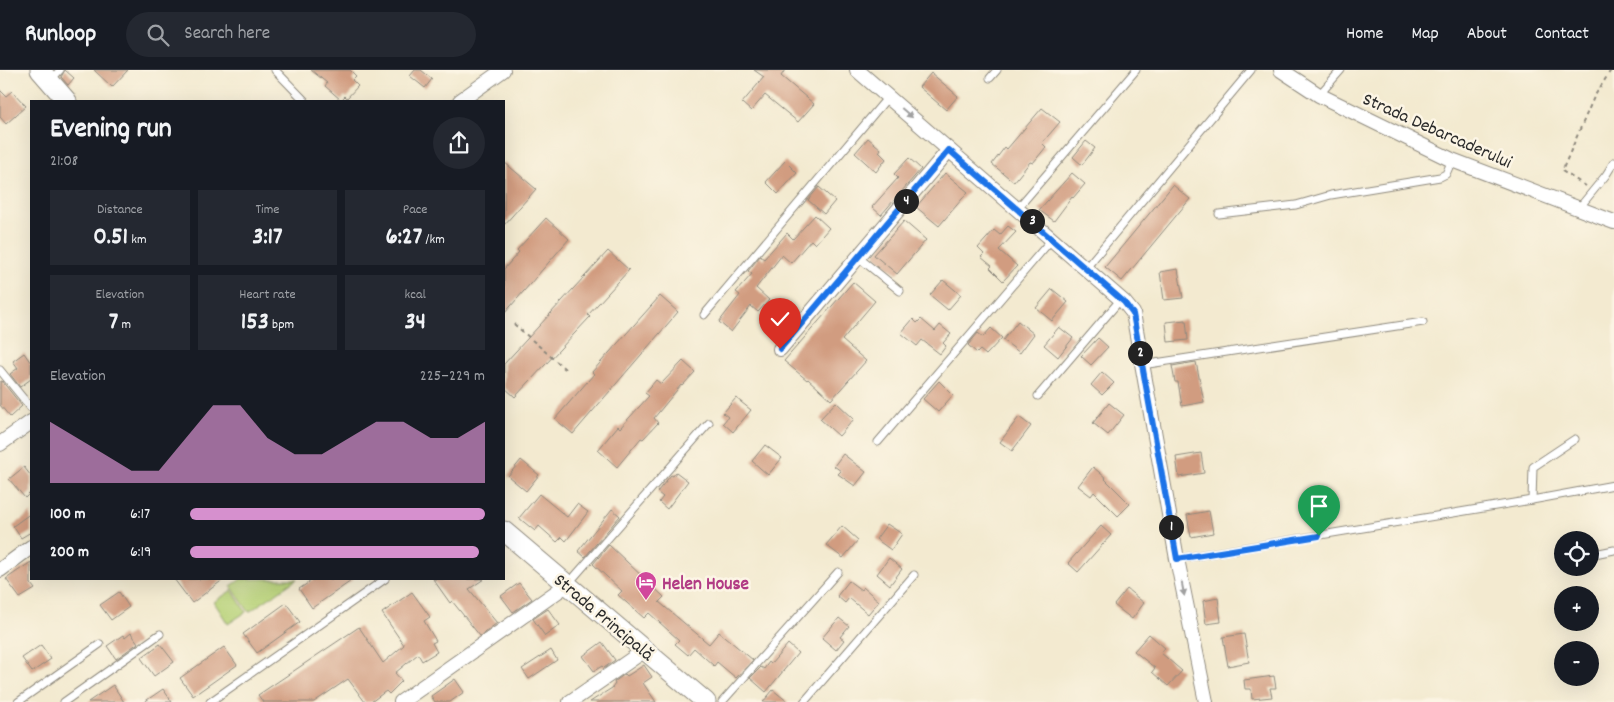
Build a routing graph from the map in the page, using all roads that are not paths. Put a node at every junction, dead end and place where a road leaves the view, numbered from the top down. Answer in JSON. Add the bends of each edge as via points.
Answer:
{"nodes":[{"id":1,"x":275,"y":70,"type":"edge"},
{"id":2,"x":503,"y":70,"type":"edge"},
{"id":3,"x":857,"y":70,"type":"edge"},
{"id":4,"x":998,"y":70,"type":"edge"},
{"id":5,"x":1136,"y":70,"type":"edge"},
{"id":6,"x":1250,"y":70,"type":"edge"},
{"id":7,"x":1281,"y":70,"type":"edge"},
{"id":8,"x":1341,"y":70,"type":"edge"},
{"id":9,"x":50,"y":74,"type":"edge"},
{"id":10,"x":990,"y":78,"type":"dead end"},
{"id":11,"x":1319,"y":95,"type":"junction"},
{"id":12,"x":888,"y":97,"type":"junction"},
{"id":13,"x":66,"y":100,"type":"edge"},
{"id":14,"x":304,"y":100,"type":"edge"},
{"id":15,"x":461,"y":100,"type":"edge"},
{"id":16,"x":949,"y":150,"type":"junction"},
{"id":17,"x":1452,"y":160,"type":"junction"},
{"id":18,"x":1614,"y":162,"type":"edge"},
{"id":19,"x":1018,"y":208,"type":"junction"},
{"id":20,"x":1579,"y":208,"type":"junction"},
{"id":21,"x":1219,"y":214,"type":"dead end"},
{"id":22,"x":1614,"y":222,"type":"edge"},
{"id":23,"x":1052,"y":239,"type":"junction"},
{"id":24,"x":858,"y":257,"type":"junction"},
{"id":25,"x":1085,"y":269,"type":"junction"},
{"id":26,"x":900,"y":291,"type":"dead end"},
{"id":27,"x":1120,"y":299,"type":"junction"},
{"id":28,"x":704,"y":315,"type":"dead end"},
{"id":29,"x":1423,"y":322,"type":"dead end"},
{"id":30,"x":780,"y":349,"type":"dead end"},
{"id":31,"x":1142,"y":365,"type":"junction"},
{"id":32,"x":0,"y":370,"type":"edge"},
{"id":33,"x":1038,"y":396,"type":"dead end"},
{"id":34,"x":30,"y":407,"type":"edge"},
{"id":35,"x":30,"y":423,"type":"edge"},
{"id":36,"x":709,"y":423,"type":"dead end"},
{"id":37,"x":1575,"y":439,"type":"dead end"},
{"id":38,"x":878,"y":442,"type":"dead end"},
{"id":39,"x":0,"y":444,"type":"edge"},
{"id":40,"x":1614,"y":485,"type":"edge"},
{"id":41,"x":1532,"y":500,"type":"junction"},
{"id":42,"x":505,"y":532,"type":"edge"},
{"id":43,"x":30,"y":549,"type":"edge"},
{"id":44,"x":1614,"y":550,"type":"edge"},
{"id":45,"x":1599,"y":553,"type":"edge"},
{"id":46,"x":1177,"y":559,"type":"junction"},
{"id":47,"x":0,"y":570,"type":"edge"},
{"id":48,"x":838,"y":572,"type":"dead end"},
{"id":49,"x":914,"y":575,"type":"dead end"},
{"id":50,"x":384,"y":580,"type":"edge"},
{"id":51,"x":568,"y":584,"type":"junction"},
{"id":52,"x":160,"y":634,"type":"dead end"},
{"id":53,"x":100,"y":644,"type":"dead end"},
{"id":54,"x":645,"y":650,"type":"junction"},
{"id":55,"x":702,"y":701,"type":"edge"},
{"id":56,"x":18,"y":702,"type":"edge"},
{"id":57,"x":64,"y":702,"type":"edge"},
{"id":58,"x":210,"y":702,"type":"edge"},
{"id":59,"x":401,"y":702,"type":"edge"},
{"id":60,"x":570,"y":702,"type":"edge"},
{"id":61,"x":722,"y":702,"type":"edge"},
{"id":62,"x":804,"y":702,"type":"edge"},
{"id":63,"x":1206,"y":702,"type":"edge"}],
"edges":[{"from":1,"to":14,"type":"lane"},
{"from":2,"to":15,"type":"street"},
{"from":3,"to":12,"type":"street"},
{"from":4,"to":10,"type":"lane"},
{"from":5,"to":19,"type":"lane"},
{"from":6,"to":25,"type":"lane"},
{"from":7,"to":11,"type":"street","name":"Strada Debarcaderului"},
{"from":8,"to":11,"type":"lane"},
{"from":9,"to":13,"type":"street"},
{"from":11,"to":17,"type":"street","name":"Strada Debarcaderului"},
{"from":12,"to":16,"type":"street","one_way":true},
{"from":12,"to":28,"type":"lane"},
{"from":16,"to":19,"type":"street"},
{"from":16,"to":24,"type":"street"},
{"from":17,"to":20,"type":"street","name":"Strada Debarcaderului"},
{"from":17,"to":21,"type":"lane","via":[[1446,174],[1440,177],[1331,195],[1296,205]]},
{"from":18,"to":20,"type":"lane"},
{"from":19,"to":23,"type":"street"},
{"from":20,"to":22,"type":"street","name":"Strada Debarcaderului"},
{"from":23,"to":25,"type":"street"},
{"from":23,"to":38,"type":"lane"},
{"from":24,"to":26,"type":"lane"},
{"from":24,"to":30,"type":"street"},
{"from":25,"to":27,"type":"street"},
{"from":27,"to":31,"type":"street","via":[[1133,314]]},
{"from":27,"to":33,"type":"lane"},
{"from":29,"to":31,"type":"lane"},
{"from":31,"to":46,"type":"street"},
{"from":32,"to":34,"type":"lane"},
{"from":35,"to":39,"type":"street"},
{"from":36,"to":51,"type":"lane"},
{"from":37,"to":41,"type":"lane","via":[[1533,467]]},
{"from":40,"to":41,"type":"lane"},
{"from":41,"to":46,"type":"lane"},
{"from":42,"to":51,"type":"street","name":"Strada Principală"},
{"from":43,"to":47,"type":"street"},
{"from":44,"to":45,"type":"lane"},
{"from":46,"to":63,"type":"street","one_way":true},
{"from":48,"to":61,"type":"lane"},
{"from":49,"to":62,"type":"lane"},
{"from":50,"to":58,"type":"lane"},
{"from":51,"to":54,"type":"street","name":"Strada Principală"},
{"from":51,"to":59,"type":"street"},
{"from":52,"to":57,"type":"lane"},
{"from":53,"to":56,"type":"lane"},
{"from":54,"to":55,"type":"street","name":"Strada Principală"},
{"from":54,"to":60,"type":"street"}]}
